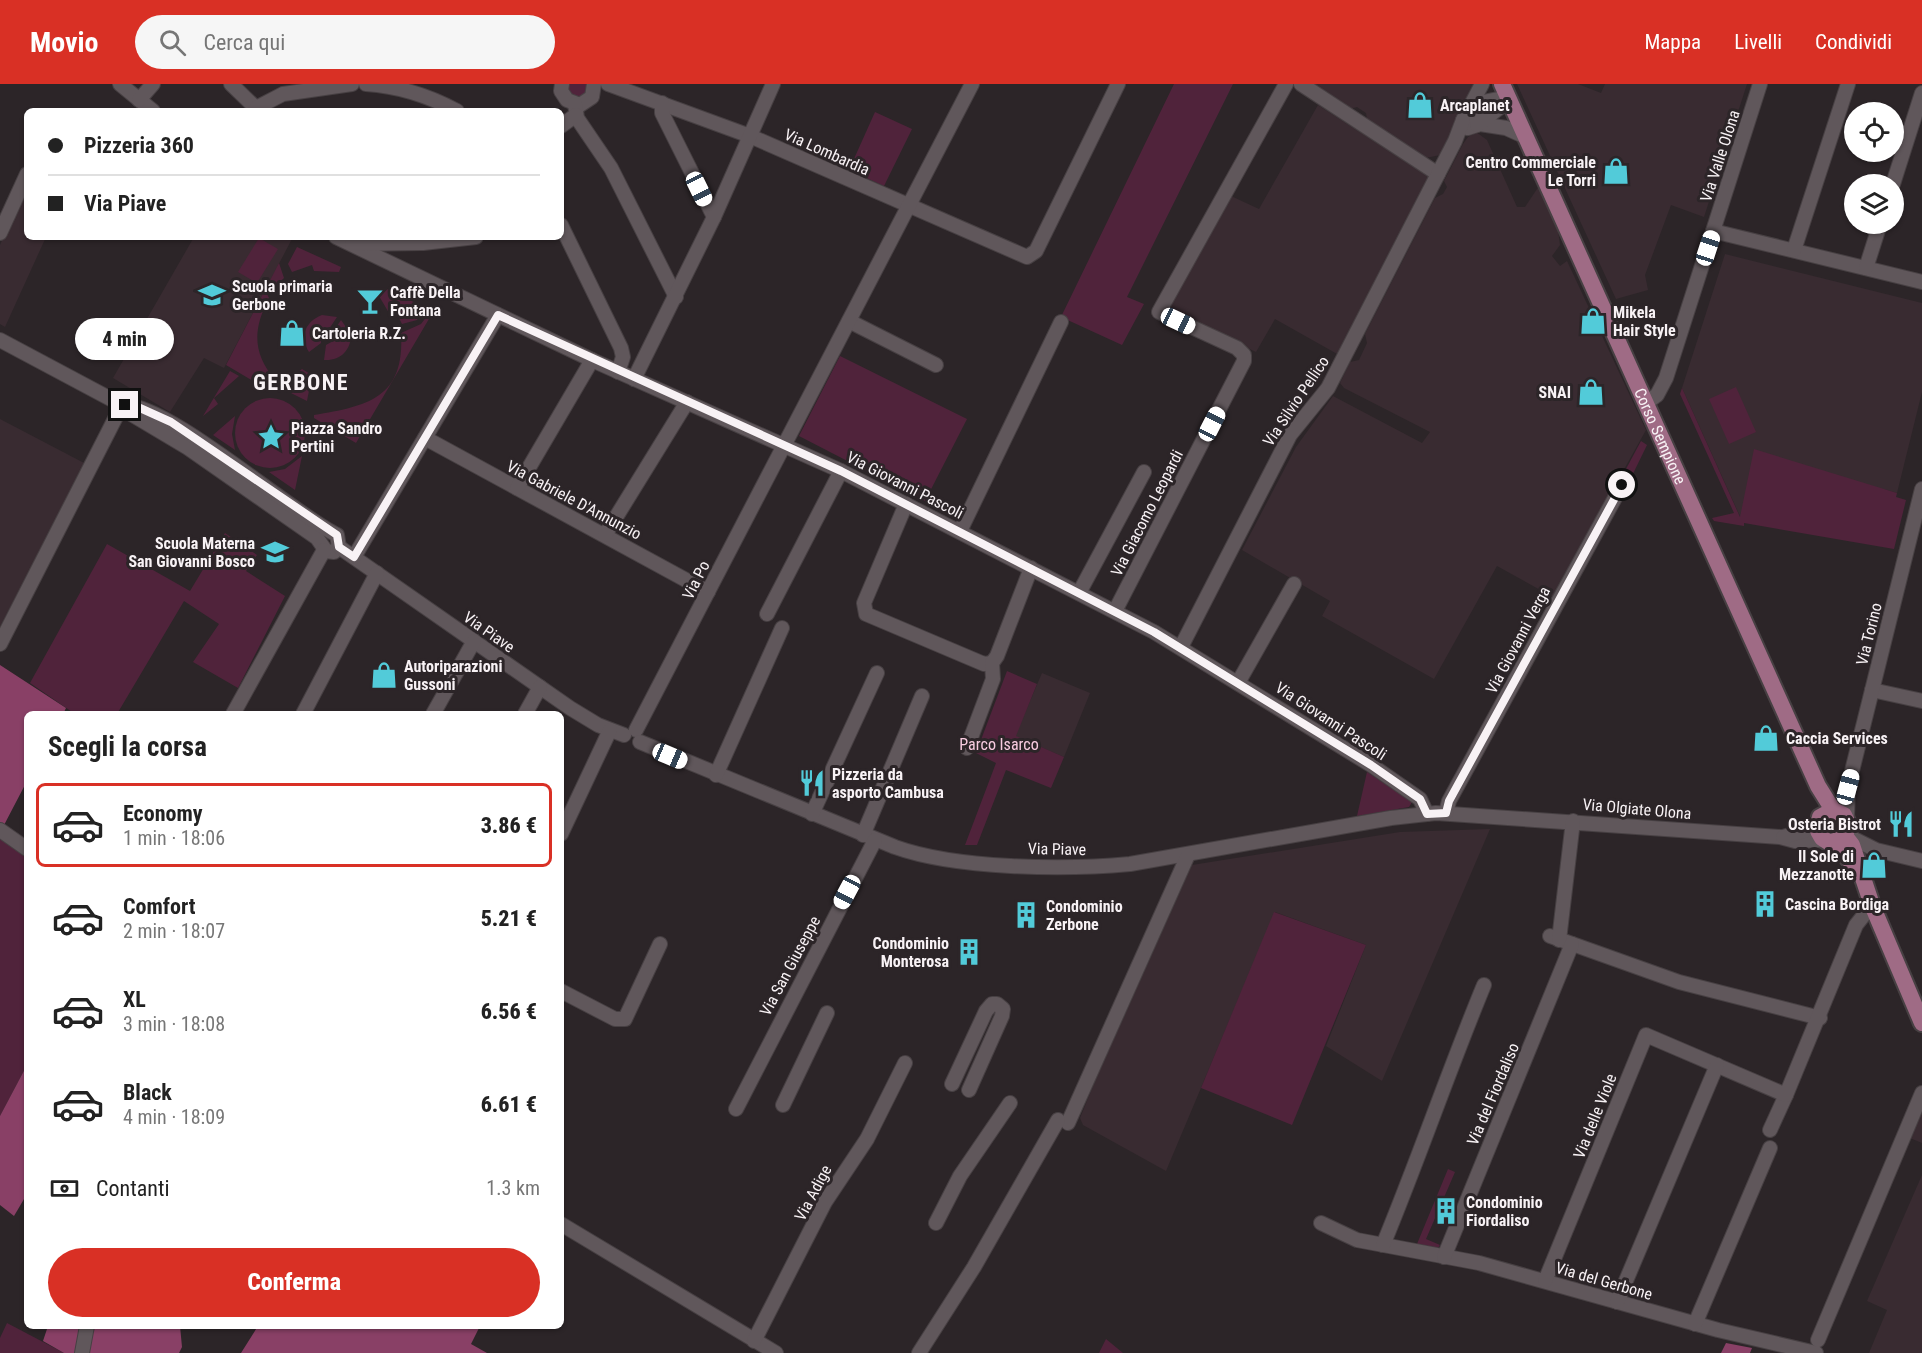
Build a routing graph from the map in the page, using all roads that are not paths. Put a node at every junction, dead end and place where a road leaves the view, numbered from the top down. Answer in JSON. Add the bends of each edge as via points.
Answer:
{"nodes":[{"id":1,"x":120,"y":84,"type":"edge"},
{"id":2,"x":153,"y":84,"type":"edge"},
{"id":3,"x":231,"y":84,"type":"edge"},
{"id":4,"x":352,"y":84,"type":"edge"},
{"id":5,"x":366,"y":84,"type":"edge"},
{"id":6,"x":547,"y":84,"type":"edge"},
{"id":7,"x":594,"y":84,"type":"edge"},
{"id":8,"x":608,"y":84,"type":"edge"},
{"id":9,"x":655,"y":84,"type":"edge"},
{"id":10,"x":772,"y":84,"type":"edge"},
{"id":11,"x":972,"y":84,"type":"edge"},
{"id":12,"x":1118,"y":84,"type":"edge"},
{"id":13,"x":1286,"y":84,"type":"edge"},
{"id":14,"x":1301,"y":84,"type":"edge"},
{"id":15,"x":1482,"y":84,"type":"edge"},
{"id":16,"x":1760,"y":84,"type":"edge"},
{"id":17,"x":1848,"y":84,"type":"edge"},
{"id":18,"x":562,"y":89,"type":"edge"},
{"id":19,"x":1505,"y":90,"type":"edge"},
{"id":20,"x":1922,"y":93,"type":"edge"},
{"id":21,"x":648,"y":97,"type":"junction"},
{"id":22,"x":139,"y":100,"type":"junction"},
{"id":23,"x":662,"y":103,"type":"junction"},
{"id":24,"x":149,"y":108,"type":"edge"},
{"id":25,"x":255,"y":108,"type":"edge"},
{"id":26,"x":260,"y":108,"type":"edge"},
{"id":27,"x":450,"y":108,"type":"edge"},
{"id":28,"x":576,"y":110,"type":"junction"},
{"id":29,"x":1471,"y":119,"type":"junction"},
{"id":30,"x":564,"y":123,"type":"edge"},
{"id":31,"x":750,"y":136,"type":"junction"},
{"id":32,"x":1526,"y":137,"type":"junction"},
{"id":33,"x":1438,"y":174,"type":"junction"},
{"id":34,"x":1896,"y":174,"type":"edge"},
{"id":35,"x":24,"y":181,"type":"edge"},
{"id":36,"x":909,"y":206,"type":"junction"},
{"id":37,"x":714,"y":218,"type":"junction"},
{"id":38,"x":564,"y":231,"type":"edge"},
{"id":39,"x":1713,"y":231,"type":"junction"},
{"id":40,"x":0,"y":233,"type":"edge"},
{"id":41,"x":1877,"y":234,"type":"edge"},
{"id":42,"x":343,"y":240,"type":"edge"},
{"id":43,"x":438,"y":240,"type":"edge"},
{"id":44,"x":401,"y":243,"type":"junction"},
{"id":45,"x":352,"y":244,"type":"junction"},
{"id":46,"x":1794,"y":250,"type":"junction"},
{"id":47,"x":395,"y":265,"type":"junction"},
{"id":48,"x":1866,"y":268,"type":"junction"},
{"id":49,"x":1922,"y":282,"type":"edge"},
{"id":50,"x":676,"y":297,"type":"junction"},
{"id":51,"x":498,"y":315,"type":"junction"},
{"id":52,"x":849,"y":321,"type":"junction"},
{"id":53,"x":1061,"y":322,"type":"dead end"},
{"id":54,"x":0,"y":340,"type":"edge"},
{"id":55,"x":592,"y":360,"type":"junction"},
{"id":56,"x":936,"y":365,"type":"dead end"},
{"id":57,"x":618,"y":372,"type":"junction"},
{"id":58,"x":634,"y":379,"type":"junction"},
{"id":59,"x":687,"y":402,"type":"junction"},
{"id":60,"x":1646,"y":404,"type":"junction"},
{"id":61,"x":122,"y":405,"type":"junction"},
{"id":62,"x":425,"y":438,"type":"junction"},
{"id":63,"x":784,"y":444,"type":"junction"},
{"id":64,"x":841,"y":471,"type":"junction"},
{"id":65,"x":1144,"y":472,"type":"dead end"},
{"id":66,"x":1622,"y":485,"type":"dead end"},
{"id":67,"x":517,"y":488,"type":"junction"},
{"id":68,"x":1922,"y":489,"type":"edge"},
{"id":69,"x":906,"y":504,"type":"junction"},
{"id":70,"x":960,"y":531,"type":"junction"},
{"id":71,"x":605,"y":535,"type":"junction"},
{"id":72,"x":325,"y":541,"type":"junction"},
{"id":73,"x":354,"y":557,"type":"junction"},
{"id":74,"x":1031,"y":568,"type":"junction"},
{"id":75,"x":377,"y":573,"type":"junction"},
{"id":76,"x":1294,"y":584,"type":"dead end"},
{"id":77,"x":708,"y":592,"type":"junction"},
{"id":78,"x":1079,"y":592,"type":"junction"},
{"id":79,"x":1115,"y":611,"type":"junction"},
{"id":80,"x":767,"y":614,"type":"dead end"},
{"id":81,"x":782,"y":628,"type":"dead end"},
{"id":82,"x":474,"y":641,"type":"junction"},
{"id":83,"x":0,"y":645,"type":"edge"},
{"id":84,"x":1181,"y":646,"type":"junction"},
{"id":85,"x":992,"y":663,"type":"junction"},
{"id":86,"x":877,"y":673,"type":"dead end"},
{"id":87,"x":1239,"y":681,"type":"junction"},
{"id":88,"x":540,"y":687,"type":"junction"},
{"id":89,"x":1872,"y":690,"type":"junction"},
{"id":90,"x":922,"y":696,"type":"dead end"},
{"id":91,"x":1922,"y":701,"type":"edge"},
{"id":92,"x":235,"y":711,"type":"edge"},
{"id":93,"x":305,"y":711,"type":"edge"},
{"id":94,"x":435,"y":711,"type":"edge"},
{"id":95,"x":527,"y":711,"type":"edge"},
{"id":96,"x":610,"y":730,"type":"junction"},
{"id":97,"x":634,"y":736,"type":"junction"},
{"id":98,"x":967,"y":748,"type":"dead end"},
{"id":99,"x":716,"y":775,"type":"junction"},
{"id":100,"x":1446,"y":813,"type":"junction"},
{"id":101,"x":812,"y":814,"type":"junction"},
{"id":102,"x":1427,"y":814,"type":"junction"},
{"id":103,"x":1491,"y":815,"type":"joint"},
{"id":104,"x":1573,"y":821,"type":"junction"},
{"id":105,"x":1834,"y":825,"type":"junction"},
{"id":106,"x":564,"y":828,"type":"edge"},
{"id":107,"x":0,"y":830,"type":"edge"},
{"id":108,"x":869,"y":837,"type":"junction"},
{"id":109,"x":1780,"y":837,"type":"junction"},
{"id":110,"x":24,"y":847,"type":"edge"},
{"id":111,"x":1876,"y":850,"type":"junction"},
{"id":112,"x":1188,"y":855,"type":"junction"},
{"id":113,"x":1922,"y":861,"type":"edge"},
{"id":114,"x":1860,"y":872,"type":"junction"},
{"id":115,"x":1872,"y":905,"type":"junction"},
{"id":116,"x":1560,"y":940,"type":"junction"},
{"id":117,"x":660,"y":944,"type":"dead end"},
{"id":118,"x":1484,"y":985,"type":"dead end"},
{"id":119,"x":564,"y":993,"type":"edge"},
{"id":120,"x":827,"y":1013,"type":"dead end"},
{"id":121,"x":1820,"y":1018,"type":"junction"},
{"id":122,"x":1922,"y":1023,"type":"edge"},
{"id":123,"x":905,"y":1063,"type":"dead end"},
{"id":124,"x":1717,"y":1065,"type":"junction"},
{"id":125,"x":952,"y":1084,"type":"dead end"},
{"id":126,"x":969,"y":1090,"type":"dead end"},
{"id":127,"x":1922,"y":1093,"type":"edge"},
{"id":128,"x":1786,"y":1095,"type":"junction"},
{"id":129,"x":1010,"y":1103,"type":"dead end"},
{"id":130,"x":783,"y":1105,"type":"dead end"},
{"id":131,"x":736,"y":1109,"type":"dead end"},
{"id":132,"x":1770,"y":1130,"type":"dead end"},
{"id":133,"x":1770,"y":1148,"type":"dead end"},
{"id":134,"x":936,"y":1223,"type":"dead end"},
{"id":135,"x":1321,"y":1223,"type":"dead end"},
{"id":136,"x":564,"y":1226,"type":"edge"},
{"id":137,"x":1383,"y":1245,"type":"junction"},
{"id":138,"x":1444,"y":1257,"type":"junction"},
{"id":139,"x":1545,"y":1281,"type":"junction"},
{"id":140,"x":1617,"y":1302,"type":"junction"},
{"id":141,"x":1695,"y":1324,"type":"junction"},
{"id":142,"x":86,"y":1329,"type":"edge"},
{"id":143,"x":754,"y":1341,"type":"junction"},
{"id":144,"x":1815,"y":1350,"type":"edge"},
{"id":145,"x":82,"y":1353,"type":"edge"},
{"id":146,"x":776,"y":1353,"type":"edge"},
{"id":147,"x":919,"y":1353,"type":"edge"}],
"edges":[{"from":1,"to":22,"type":"street"},
{"from":2,"to":22,"type":"street"},
{"from":3,"to":25,"type":"street"},
{"from":4,"to":26,"type":"street","via":[[283,94]]},
{"from":5,"to":27,"type":"street","via":[[418,94]]},
{"from":6,"to":18,"type":"street"},
{"from":7,"to":28,"type":"street","via":[[589,101]]},
{"from":8,"to":21,"type":"street","name":"Via Lombardia"},
{"from":9,"to":21,"type":"street"},
{"from":10,"to":31,"type":"street"},
{"from":11,"to":36,"type":"street","name":"Via Po"},
{"from":12,"to":36,"type":"street","name":"Via Lombardia","via":[[1036,251],[1029,257]]},
{"from":13,"to":79,"type":"street","name":"Via Giacomo Leopardi","via":[[1159,312],[1237,348],[1244,361]]},
{"from":14,"to":33,"type":"street"},
{"from":15,"to":29,"type":"street","name":"Via Silvio Pellico"},
{"from":16,"to":39,"type":"street","name":"Via Valle Olona"},
{"from":17,"to":46,"type":"street"},
{"from":18,"to":28,"type":"street"},
{"from":19,"to":29,"type":"street","name":"Via Silvio Pellico"},
{"from":19,"to":29,"type":"street"},
{"from":19,"to":32,"type":"main road","name":"Corso Sempione"},
{"from":20,"to":34,"type":"street"},
{"from":21,"to":23,"type":"street","name":"Via Lombardia"},
{"from":22,"to":24,"type":"street"},
{"from":23,"to":31,"type":"street","name":"Via Lombardia"},
{"from":23,"to":37,"type":"street","via":[[663,115]]},
{"from":28,"to":30,"type":"street"},
{"from":28,"to":50,"type":"street","via":[[611,168]]},
{"from":29,"to":32,"type":"street"},
{"from":29,"to":33,"type":"street","name":"Via Silvio Pellico"},
{"from":31,"to":36,"type":"street","name":"Via Lombardia"},
{"from":31,"to":37,"type":"street"},
{"from":32,"to":60,"type":"main road","name":"Corso Sempione"},
{"from":33,"to":84,"type":"street","name":"Via Silvio Pellico","via":[[1328,388],[1286,442]]},
{"from":35,"to":40,"type":"street"},
{"from":36,"to":52,"type":"street","name":"Via Po"},
{"from":37,"to":50,"type":"street"},
{"from":38,"to":57,"type":"street","via":[[621,348],[623,357]]},
{"from":39,"to":46,"type":"street"},
{"from":39,"to":60,"type":"street","name":"Via Valle Olona","via":[[1664,384]]},
{"from":41,"to":48,"type":"street"},
{"from":42,"to":45,"type":"street","name":"Via Giovanni Pascoli"},
{"from":43,"to":44,"type":"street"},
{"from":44,"to":45,"type":"street"},
{"from":44,"to":47,"type":"street"},
{"from":45,"to":47,"type":"street","name":"Via Giovanni Pascoli"},
{"from":46,"to":48,"type":"street"},
{"from":47,"to":51,"type":"street","name":"Via Giovanni Pascoli"},
{"from":48,"to":49,"type":"street"},
{"from":50,"to":58,"type":"street"},
{"from":51,"to":55,"type":"street","name":"Via Giovanni Pascoli"},
{"from":51,"to":62,"type":"street"},
{"from":52,"to":56,"type":"street"},
{"from":52,"to":63,"type":"street","name":"Via Po"},
{"from":53,"to":70,"type":"street"},
{"from":54,"to":61,"type":"street"},
{"from":55,"to":57,"type":"street","name":"Via Giovanni Pascoli"},
{"from":55,"to":67,"type":"street"},
{"from":57,"to":58,"type":"street","name":"Via Giovanni Pascoli"},
{"from":58,"to":59,"type":"street","name":"Via Giovanni Pascoli"},
{"from":59,"to":63,"type":"street","name":"Via Giovanni Pascoli"},
{"from":59,"to":71,"type":"street"},
{"from":60,"to":105,"type":"main road","name":"Corso Sempione"},
{"from":61,"to":72,"type":"street","via":[[130,414],[188,448]]},
{"from":61,"to":83,"type":"street"},
{"from":62,"to":67,"type":"street","name":"Via Gabriele D'Annunzio"},
{"from":62,"to":73,"type":"street"},
{"from":63,"to":64,"type":"street","name":"Via Giovanni Pascoli"},
{"from":63,"to":77,"type":"street","name":"Via Po"},
{"from":64,"to":69,"type":"street","name":"Via Giovanni Pascoli"},
{"from":64,"to":80,"type":"street"},
{"from":65,"to":78,"type":"street"},
{"from":66,"to":100,"type":"street","name":"Via Giovanni Verga","via":[[1449,801]]},
{"from":67,"to":71,"type":"street","name":"Via Gabriele D'Annunzio"},
{"from":68,"to":89,"type":"street","name":"Via Torino"},
{"from":69,"to":70,"type":"street","name":"Via Giovanni Pascoli"},
{"from":69,"to":85,"type":"street","via":[[864,603],[866,614],[984,664]]},
{"from":70,"to":74,"type":"street","name":"Via Giovanni Pascoli"},
{"from":71,"to":77,"type":"street","name":"Via Gabriele D'Annunzio"},
{"from":72,"to":73,"type":"street","name":"Via Piave","via":[[332,553],[339,547]]},
{"from":72,"to":92,"type":"street"},
{"from":73,"to":75,"type":"street","name":"Via Piave"},
{"from":74,"to":78,"type":"street","name":"Via Giovanni Pascoli"},
{"from":74,"to":85,"type":"street"},
{"from":75,"to":82,"type":"street","name":"Via Piave"},
{"from":75,"to":93,"type":"street"},
{"from":76,"to":87,"type":"street"},
{"from":77,"to":97,"type":"street","name":"Via Po"},
{"from":78,"to":79,"type":"street","name":"Via Giovanni Pascoli"},
{"from":79,"to":84,"type":"street","name":"Via Giovanni Pascoli"},
{"from":81,"to":99,"type":"street"},
{"from":82,"to":88,"type":"street","name":"Via Piave"},
{"from":82,"to":94,"type":"street"},
{"from":84,"to":87,"type":"street","name":"Via Giovanni Pascoli"},
{"from":85,"to":98,"type":"street","via":[[993,679]]},
{"from":86,"to":101,"type":"street"},
{"from":87,"to":102,"type":"street","name":"Via Giovanni Pascoli","via":[[1417,797]]},
{"from":88,"to":95,"type":"street"},
{"from":88,"to":96,"type":"street","name":"Via Piave"},
{"from":89,"to":91,"type":"street"},
{"from":89,"to":105,"type":"street","name":"Via Torino","via":[[1848,787]]},
{"from":90,"to":108,"type":"street","name":"Via San Giuseppe"},
{"from":96,"to":97,"type":"street","name":"Via Piave"},
{"from":96,"to":106,"type":"street"},
{"from":97,"to":99,"type":"street","name":"Via Piave"},
{"from":99,"to":101,"type":"street","name":"Via Piave"},
{"from":100,"to":102,"type":"street","name":"Via Piave"},
{"from":100,"to":103,"type":"street","name":"Via Piave"},
{"from":101,"to":108,"type":"street","name":"Via Piave"},
{"from":102,"to":112,"type":"street","name":"Via Piave"},
{"from":103,"to":104,"type":"street","name":"Via Olgiate Olona"},
{"from":104,"to":109,"type":"street","name":"Via Olgiate Olona"},
{"from":104,"to":116,"type":"street","name":"Via del Fiordaliso"},
{"from":105,"to":109,"type":"street","name":"Via Olgiate Olona"},
{"from":105,"to":109,"type":"street","name":"Via Olgiate Olona","via":[[1795,842]]},
{"from":105,"to":111,"type":"street"},
{"from":105,"to":114,"type":"main road"},
{"from":107,"to":110,"type":"street"},
{"from":108,"to":112,"type":"street","name":"Via Piave","via":[[929,857],[999,864],[1108,866]]},
{"from":108,"to":131,"type":"street","name":"Via San Giuseppe"},
{"from":111,"to":113,"type":"street"},
{"from":111,"to":114,"type":"street","via":[[1864,859]]},
{"from":112,"to":147,"type":"street","via":[[1151,942],[1063,1122]]},
{"from":114,"to":115,"type":"main road"},
{"from":115,"to":121,"type":"street","via":[[1858,919]]},
{"from":115,"to":122,"type":"main road"},
{"from":116,"to":121,"type":"street","via":[[1679,982]]},
{"from":116,"to":138,"type":"street","name":"Via del Fiordaliso"},
{"from":117,"to":119,"type":"street","via":[[625,1018],[615,1019]]},
{"from":118,"to":137,"type":"street"},
{"from":120,"to":130,"type":"street"},
{"from":121,"to":128,"type":"street"},
{"from":123,"to":143,"type":"street","name":"Via Adige","via":[[867,1139],[828,1196]]},
{"from":124,"to":128,"type":"street"},
{"from":124,"to":139,"type":"street","name":"Via delle Viole","via":[[1646,1035]]},
{"from":124,"to":140,"type":"street"},
{"from":125,"to":126,"type":"street","via":[[986,1011],[997,1004],[1003,1009],[1002,1016]]},
{"from":127,"to":144,"type":"street"},
{"from":128,"to":132,"type":"street"},
{"from":129,"to":134,"type":"street","via":[[966,1167]]},
{"from":133,"to":141,"type":"street"},
{"from":135,"to":137,"type":"street","name":"Via del Gerbone","via":[[1357,1240]]},
{"from":136,"to":143,"type":"street"},
{"from":137,"to":138,"type":"street","name":"Via del Gerbone"},
{"from":138,"to":139,"type":"street","name":"Via del Gerbone"},
{"from":139,"to":140,"type":"street","name":"Via del Gerbone"},
{"from":140,"to":141,"type":"street","name":"Via del Gerbone"},
{"from":141,"to":144,"type":"street","name":"Via del Gerbone"},
{"from":142,"to":145,"type":"street"},
{"from":143,"to":146,"type":"street"}]}
